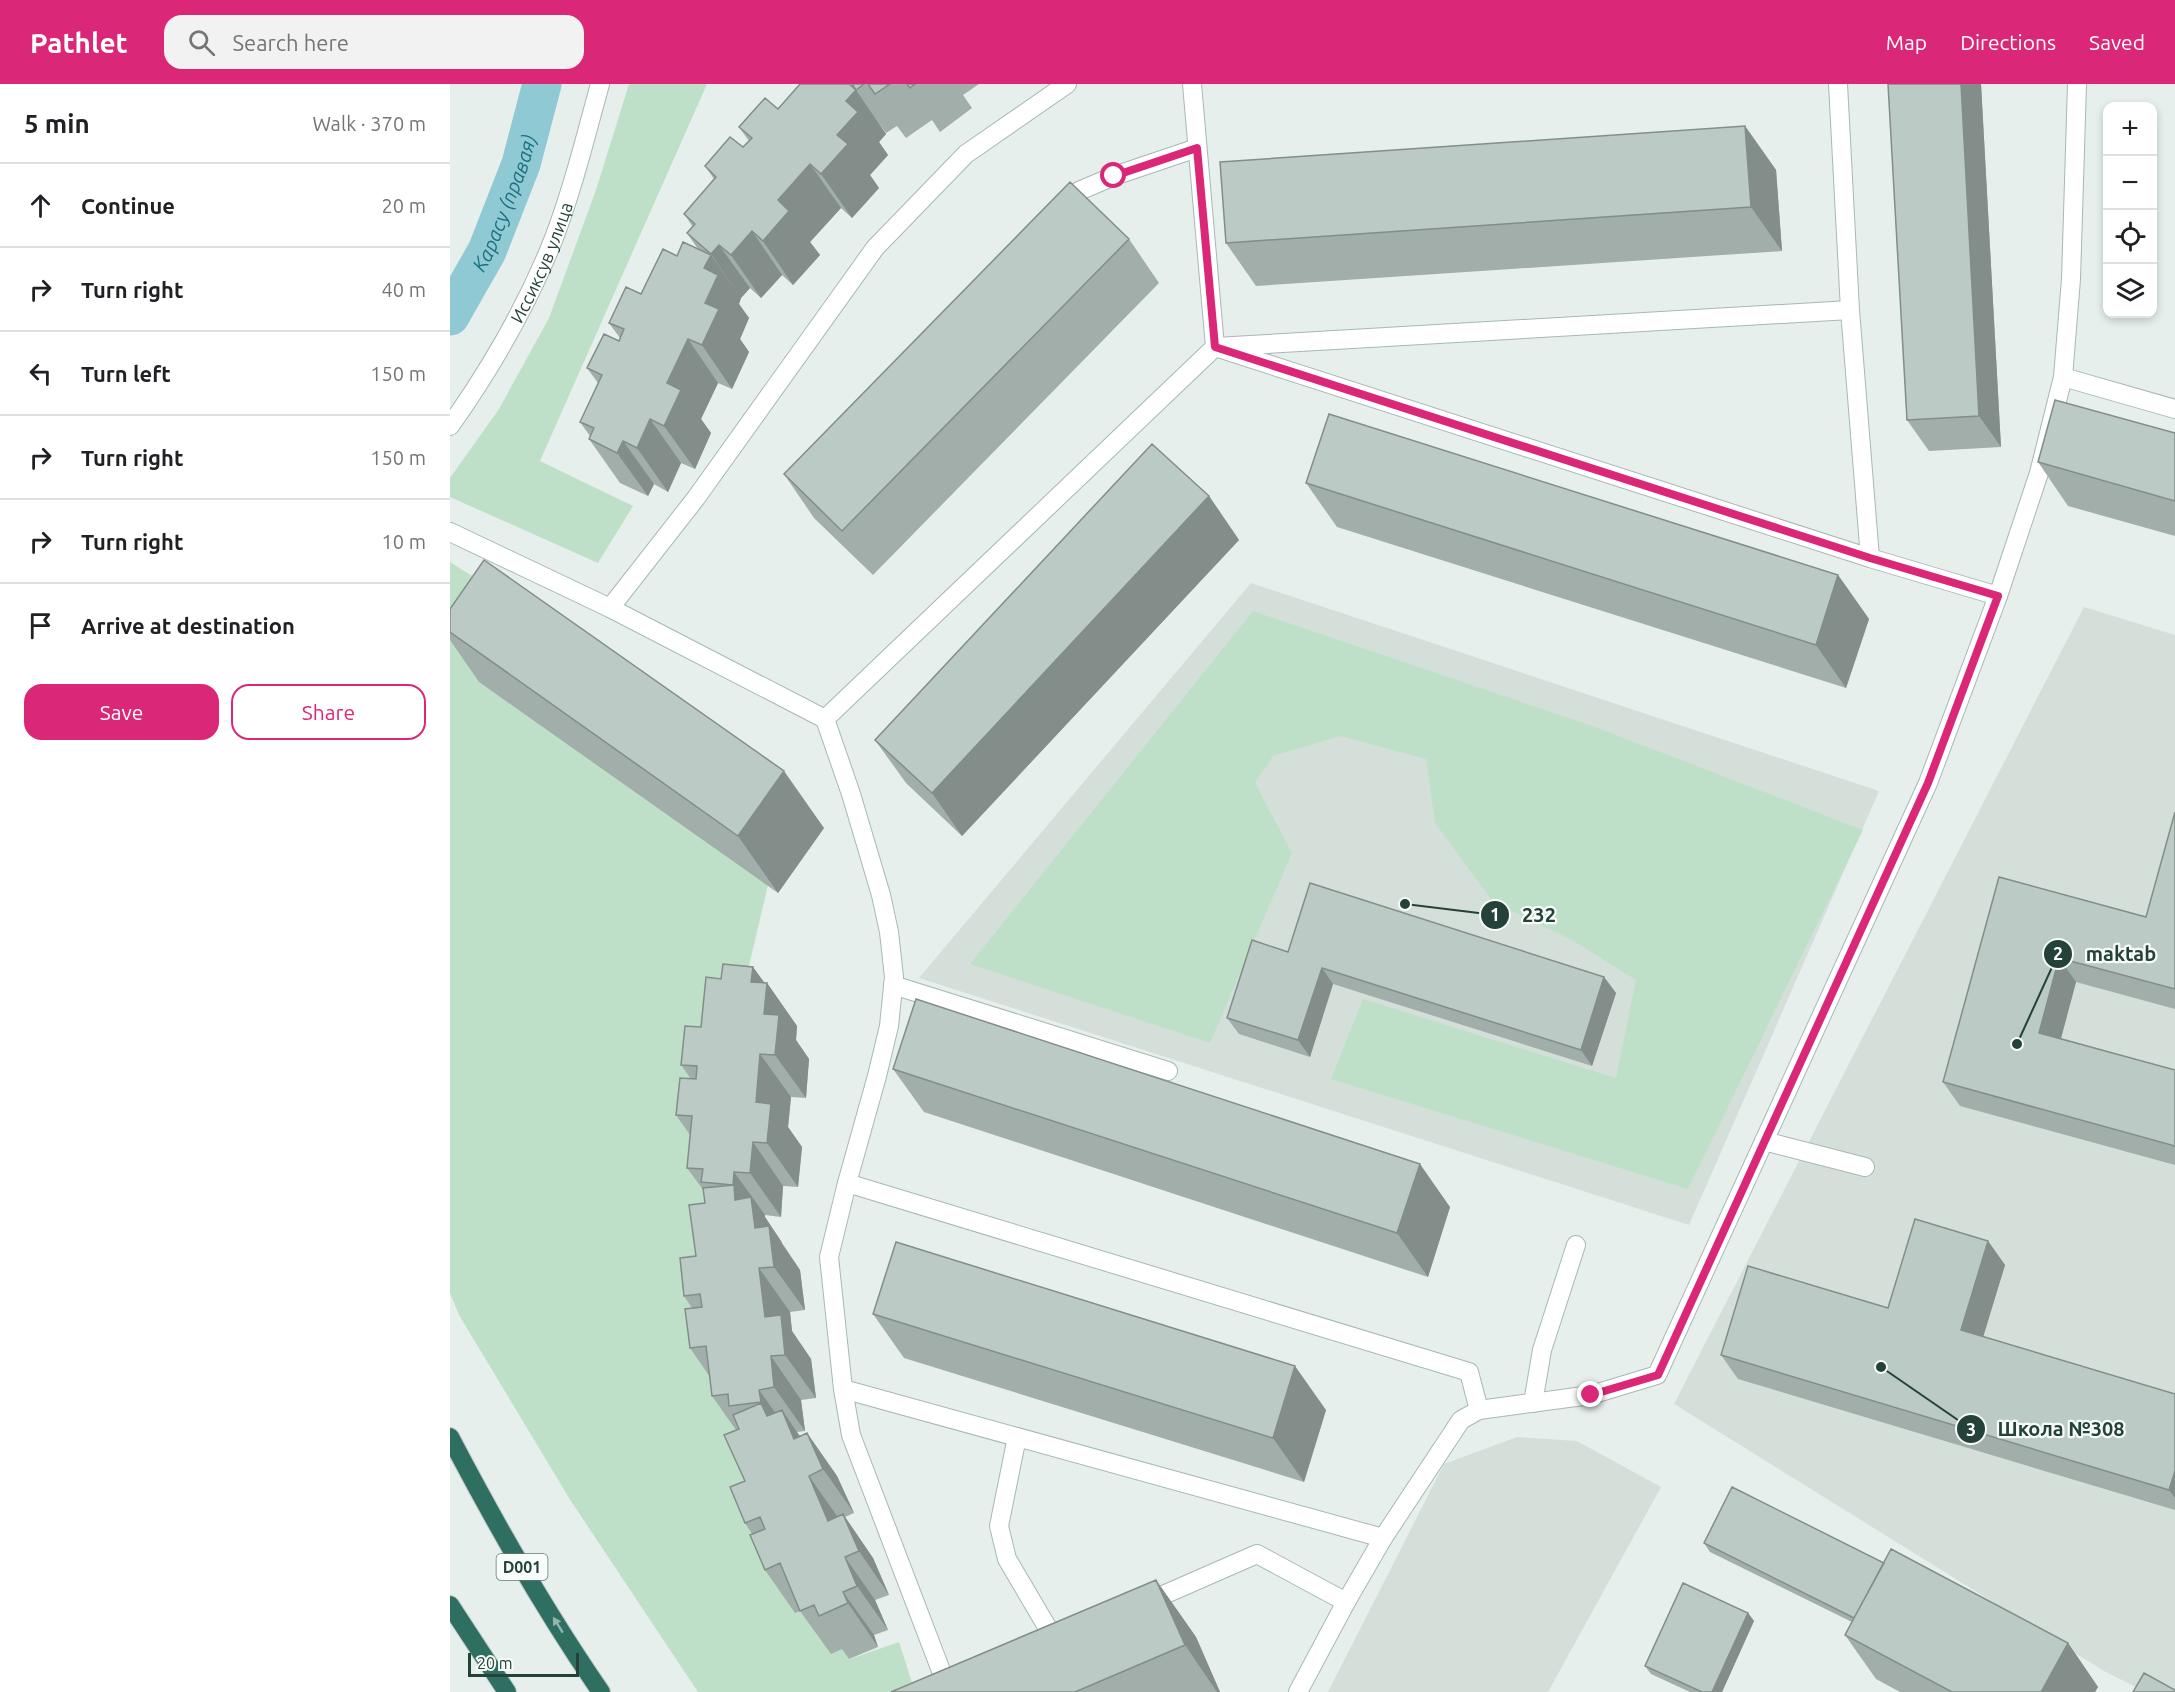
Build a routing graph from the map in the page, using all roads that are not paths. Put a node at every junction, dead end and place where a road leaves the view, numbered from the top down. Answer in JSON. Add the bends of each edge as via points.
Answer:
{"nodes":[{"id":1,"x":600,"y":84,"type":"edge"},
{"id":2,"x":1068,"y":84,"type":"edge"},
{"id":3,"x":1192,"y":84,"type":"edge"},
{"id":4,"x":1838,"y":84,"type":"edge"},
{"id":5,"x":2077,"y":84,"type":"edge"},
{"id":6,"x":1197,"y":148,"type":"junction"},
{"id":7,"x":1054,"y":216,"type":"edge"},
{"id":8,"x":1850,"y":310,"type":"junction"},
{"id":9,"x":1215,"y":347,"type":"junction"},
{"id":10,"x":2063,"y":377,"type":"junction"},
{"id":11,"x":2175,"y":409,"type":"edge"},
{"id":12,"x":450,"y":426,"type":"edge"},
{"id":13,"x":450,"y":532,"type":"edge"},
{"id":14,"x":1870,"y":558,"type":"junction"},
{"id":15,"x":1998,"y":596,"type":"junction"},
{"id":16,"x":610,"y":608,"type":"junction"},
{"id":17,"x":825,"y":719,"type":"junction"},
{"id":18,"x":893,"y":985,"type":"junction"},
{"id":19,"x":1168,"y":1071,"type":"dead end"},
{"id":20,"x":1764,"y":1141,"type":"junction"},
{"id":21,"x":1865,"y":1167,"type":"dead end"},
{"id":22,"x":847,"y":1183,"type":"junction"},
{"id":23,"x":1576,"y":1245,"type":"dead end"},
{"id":24,"x":843,"y":1389,"type":"junction"},
{"id":25,"x":1533,"y":1403,"type":"junction"},
{"id":26,"x":1479,"y":1410,"type":"junction"},
{"id":27,"x":450,"y":1437,"type":"edge"},
{"id":28,"x":1017,"y":1437,"type":"junction"},
{"id":29,"x":1383,"y":1538,"type":"junction"},
{"id":30,"x":1346,"y":1602,"type":"junction"},
{"id":31,"x":450,"y":1605,"type":"edge"},
{"id":32,"x":1130,"y":1609,"type":"edge"},
{"id":33,"x":1077,"y":1633,"type":"edge"},
{"id":34,"x":969,"y":1680,"type":"edge"},
{"id":35,"x":507,"y":1692,"type":"edge"},
{"id":36,"x":601,"y":1692,"type":"edge"},
{"id":37,"x":1298,"y":1692,"type":"edge"}],
"edges":[{"from":1,"to":12,"type":"street","name":"Иссиксув улица","via":[[555,236],[541,270],[485,373]]},
{"from":2,"to":16,"type":"street","via":[[966,154],[875,248],[696,498]]},
{"from":3,"to":6,"type":"street"},
{"from":4,"to":8,"type":"street"},
{"from":5,"to":10,"type":"street","via":[[2071,279]]},
{"from":6,"to":7,"type":"street","via":[[1079,191]]},
{"from":6,"to":9,"type":"street"},
{"from":8,"to":9,"type":"street"},
{"from":8,"to":14,"type":"street"},
{"from":9,"to":14,"type":"street"},
{"from":9,"to":17,"type":"street"},
{"from":10,"to":11,"type":"street"},
{"from":10,"to":15,"type":"street","via":[[2039,473]]},
{"from":13,"to":16,"type":"street"},
{"from":14,"to":15,"type":"street"},
{"from":15,"to":20,"type":"street","via":[[1928,783]]},
{"from":16,"to":17,"type":"street"},
{"from":17,"to":18,"type":"street","via":[[881,894]]},
{"from":18,"to":19,"type":"street"},
{"from":18,"to":22,"type":"street","via":[[877,1076]]},
{"from":20,"to":21,"type":"street"},
{"from":20,"to":25,"type":"street","via":[[1658,1375],[1591,1395]]},
{"from":22,"to":24,"type":"street","via":[[829,1257]]},
{"from":22,"to":26,"type":"street","via":[[1469,1372]]},
{"from":23,"to":25,"type":"street","via":[[1542,1350]]},
{"from":24,"to":28,"type":"street"},
{"from":24,"to":34,"type":"street","via":[[851,1435],[948,1689]]},
{"from":25,"to":26,"type":"street"},
{"from":26,"to":29,"type":"street","via":[[1461,1420]]},
{"from":36,"to":27,"type":"highway","number":"D001","one_way":true,"via":[[513,1552]]},
{"from":28,"to":29,"type":"street"},
{"from":28,"to":33,"type":"street","via":[[999,1526],[1007,1558],[1050,1644]]},
{"from":29,"to":30,"type":"street"},
{"from":30,"to":32,"type":"street","via":[[1257,1554]]},
{"from":30,"to":37,"type":"street"},
{"from":31,"to":35,"type":"highway"}]}
